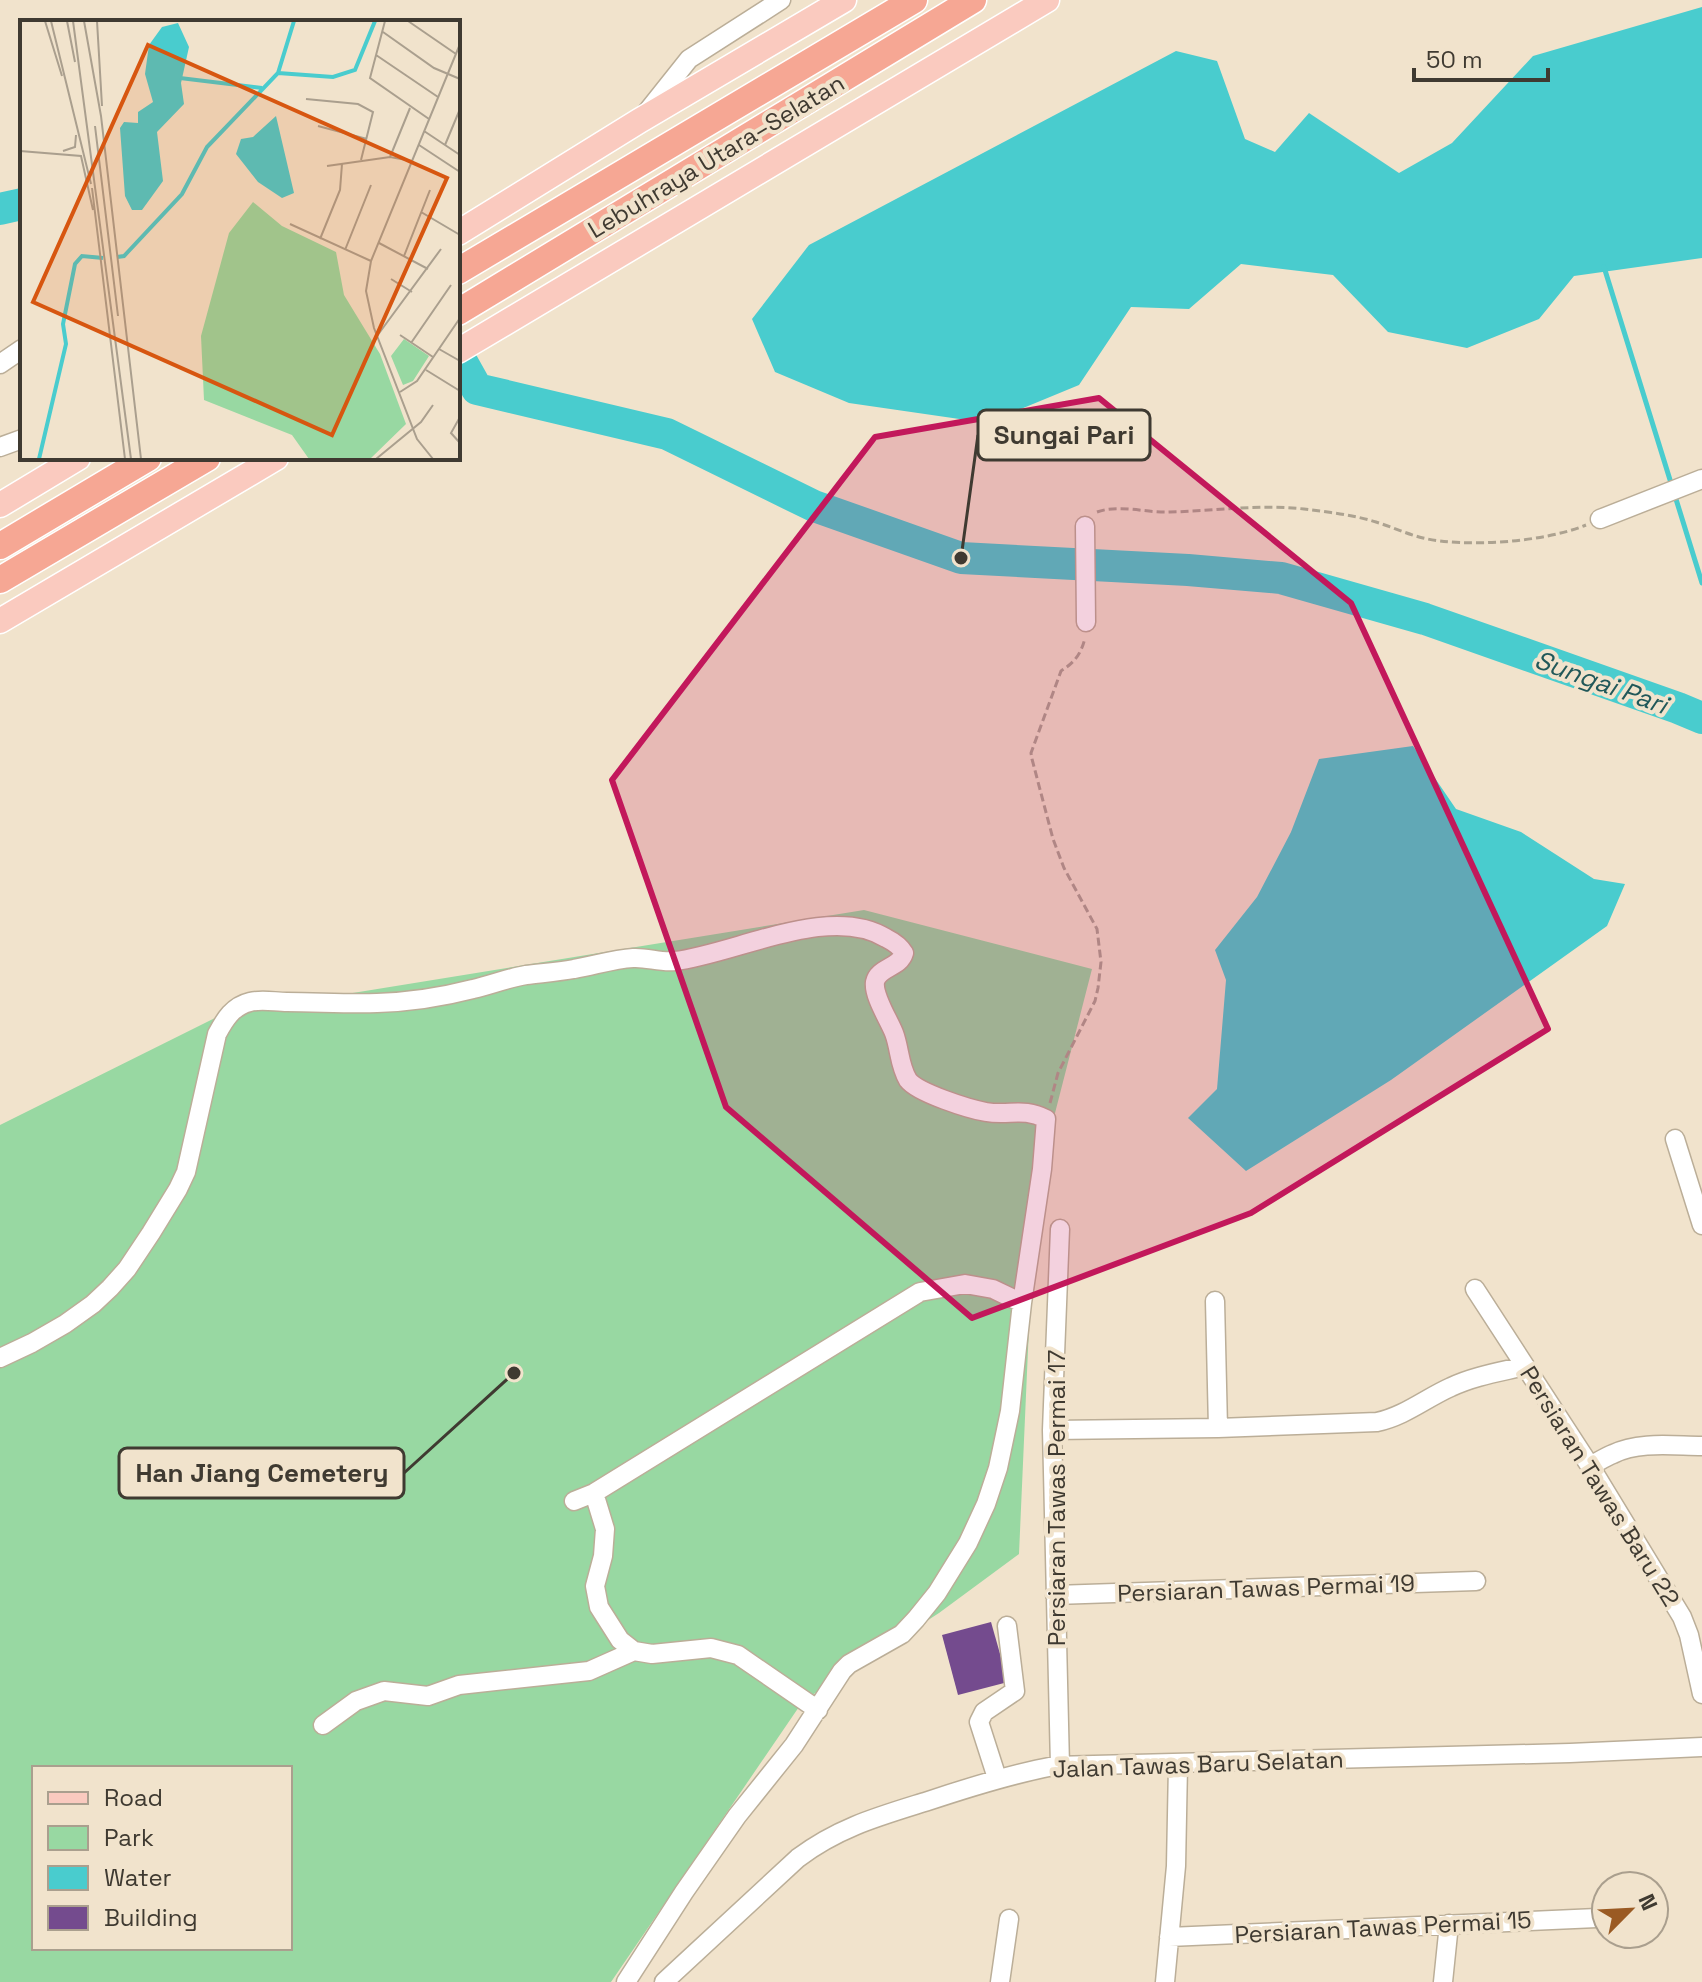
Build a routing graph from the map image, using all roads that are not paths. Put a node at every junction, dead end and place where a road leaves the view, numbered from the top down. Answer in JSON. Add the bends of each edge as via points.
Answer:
{"nodes":[{"id":1,"x":781,"y":0,"type":"edge"},
{"id":2,"x":827,"y":0,"type":"edge"},
{"id":3,"x":844,"y":0,"type":"edge"},
{"id":4,"x":914,"y":0,"type":"edge"},
{"id":5,"x":973,"y":0,"type":"edge"},
{"id":6,"x":1047,"y":0,"type":"edge"},
{"id":7,"x":794,"y":30,"type":"junction"},
{"id":8,"x":639,"y":121,"type":"junction"},
{"id":9,"x":463,"y":230,"type":"edge"},
{"id":10,"x":460,"y":270,"type":"edge"},
{"id":11,"x":460,"y":311,"type":"edge"},
{"id":12,"x":20,"y":350,"type":"edge"},
{"id":13,"x":460,"y":350,"type":"edge"},
{"id":14,"x":0,"y":364,"type":"edge"},
{"id":15,"x":20,"y":440,"type":"edge"},
{"id":16,"x":0,"y":447,"type":"edge"},
{"id":17,"x":75,"y":460,"type":"edge"},
{"id":18,"x":145,"y":460,"type":"edge"},
{"id":19,"x":204,"y":460,"type":"edge"},
{"id":20,"x":273,"y":460,"type":"edge"},
{"id":21,"x":1702,"y":479,"type":"edge"},
{"id":22,"x":0,"y":505,"type":"edge"},
{"id":23,"x":1600,"y":519,"type":"road end"},
{"id":24,"x":1085,"y":526,"type":"road end"},
{"id":25,"x":0,"y":546,"type":"edge"},
{"id":26,"x":0,"y":580,"type":"edge"},
{"id":27,"x":0,"y":621,"type":"edge"},
{"id":28,"x":1086,"y":622,"type":"road end"},
{"id":29,"x":1675,"y":1139,"type":"dead end"},
{"id":30,"x":1702,"y":1225,"type":"edge"},
{"id":31,"x":1060,"y":1229,"type":"dead end"},
{"id":32,"x":1475,"y":1289,"type":"dead end"},
{"id":33,"x":1215,"y":1301,"type":"dead end"},
{"id":34,"x":1022,"y":1303,"type":"junction"},
{"id":35,"x":0,"y":1358,"type":"edge"},
{"id":36,"x":1525,"y":1366,"type":"junction"},
{"id":37,"x":1218,"y":1428,"type":"junction"},
{"id":38,"x":1052,"y":1430,"type":"junction"},
{"id":39,"x":1702,"y":1446,"type":"edge"},
{"id":40,"x":1590,"y":1466,"type":"junction"},
{"id":41,"x":594,"y":1493,"type":"junction"},
{"id":42,"x":574,"y":1501,"type":"dead end"},
{"id":43,"x":1476,"y":1581,"type":"dead end"},
{"id":44,"x":1055,"y":1595,"type":"junction"},
{"id":45,"x":1702,"y":1615,"type":"edge"},
{"id":46,"x":1682,"y":1617,"type":"junction"},
{"id":47,"x":1007,"y":1626,"type":"dead end"},
{"id":48,"x":634,"y":1651,"type":"junction"},
{"id":49,"x":1702,"y":1694,"type":"edge"},
{"id":50,"x":818,"y":1710,"type":"junction"},
{"id":51,"x":323,"y":1725,"type":"dead end"},
{"id":52,"x":1702,"y":1747,"type":"edge"},
{"id":53,"x":1178,"y":1765,"type":"junction"},
{"id":54,"x":1060,"y":1766,"type":"junction"},
{"id":55,"x":997,"y":1778,"type":"junction"},
{"id":56,"x":1590,"y":1918,"type":"edge"},
{"id":57,"x":1009,"y":1919,"type":"dead end"},
{"id":58,"x":1449,"y":1924,"type":"junction"},
{"id":59,"x":1169,"y":1937,"type":"junction"},
{"id":60,"x":626,"y":1982,"type":"edge"},
{"id":61,"x":664,"y":1982,"type":"edge"},
{"id":62,"x":1000,"y":1982,"type":"edge"},
{"id":63,"x":1165,"y":1982,"type":"edge"},
{"id":64,"x":1443,"y":1982,"type":"edge"}],
"edges":[{"from":1,"to":8,"type":"street","via":[[689,59]]},
{"from":2,"to":7,"type":"main road"},
{"from":3,"to":7,"type":"main road"},
{"from":4,"to":10,"type":"highway","name":"Lebuhraya Utara–Selatan"},
{"from":5,"to":11,"type":"highway","name":"Lebuhraya Utara–Selatan"},
{"from":6,"to":13,"type":"main road"},
{"from":7,"to":8,"type":"main road"},
{"from":8,"to":9,"type":"main road"},
{"from":12,"to":14,"type":"street"},
{"from":15,"to":16,"type":"street"},
{"from":17,"to":22,"type":"main road"},
{"from":18,"to":25,"type":"highway"},
{"from":19,"to":26,"type":"highway"},
{"from":20,"to":27,"type":"main road"},
{"from":21,"to":23,"type":"street"},
{"from":24,"to":28,"type":"street"},
{"from":29,"to":30,"type":"street"},
{"from":31,"to":38,"type":"street","name":"Persiaran Tawas Permai 17"},
{"from":32,"to":36,"type":"street","name":"Persiaran Tawas Baru 22"},
{"from":33,"to":37,"type":"street"},
{"from":34,"to":35,"type":"street","via":[[1046,1119],[1028,1112],[974,1109],[918,1090],[900,1063],[896,1037],[875,985],[879,975],[901,961],[903,950],[877,932],[829,926],[675,961],[626,958],[415,1000],[259,1001],[233,1009],[217,1034],[186,1172],[127,1269],[84,1311]]},
{"from":34,"to":41,"type":"street","via":[[993,1289],[965,1284],[920,1292]]},
{"from":34,"to":50,"type":"street","via":[[998,1468],[968,1543],[916,1619],[902,1634],[849,1664]]},
{"from":36,"to":37,"type":"street","via":[[1453,1386],[1377,1422]]},
{"from":36,"to":40,"type":"street","name":"Persiaran Tawas Baru 22"},
{"from":37,"to":38,"type":"street"},
{"from":38,"to":44,"type":"street","name":"Persiaran Tawas Permai 17"},
{"from":39,"to":40,"type":"street","via":[[1636,1447]]},
{"from":40,"to":46,"type":"street","name":"Persiaran Tawas Baru 22"},
{"from":41,"to":42,"type":"street"},
{"from":41,"to":48,"type":"street","via":[[605,1529],[595,1586],[599,1607],[620,1640]]},
{"from":43,"to":44,"type":"street","name":"Persiaran Tawas Permai 19"},
{"from":44,"to":54,"type":"street","name":"Persiaran Tawas Permai 17"},
{"from":45,"to":46,"type":"street"},
{"from":46,"to":49,"type":"street","name":"Persiaran Tawas Baru 22"},
{"from":47,"to":55,"type":"street","via":[[1015,1691],[984,1712],[979,1722]]},
{"from":48,"to":50,"type":"street","via":[[711,1648],[738,1655]]},
{"from":48,"to":51,"type":"street","via":[[589,1671],[459,1685],[428,1696],[384,1691],[356,1701]]},
{"from":50,"to":60,"type":"street","via":[[737,1816]]},
{"from":52,"to":53,"type":"street","name":"Jalan Tawas Baru Selatan"},
{"from":53,"to":54,"type":"street","name":"Jalan Tawas Baru Selatan"},
{"from":53,"to":59,"type":"street"},
{"from":54,"to":55,"type":"street","name":"Jalan Tawas Baru Selatan"},
{"from":55,"to":61,"type":"street","name":"Jalan Tawas Baru Selatan","via":[[881,1815],[811,1848]]},
{"from":56,"to":58,"type":"street","name":"Persiaran Tawas Permai 15"},
{"from":57,"to":62,"type":"street"},
{"from":58,"to":59,"type":"street","name":"Persiaran Tawas Permai 15"},
{"from":58,"to":64,"type":"street"},
{"from":59,"to":63,"type":"street"}]}
